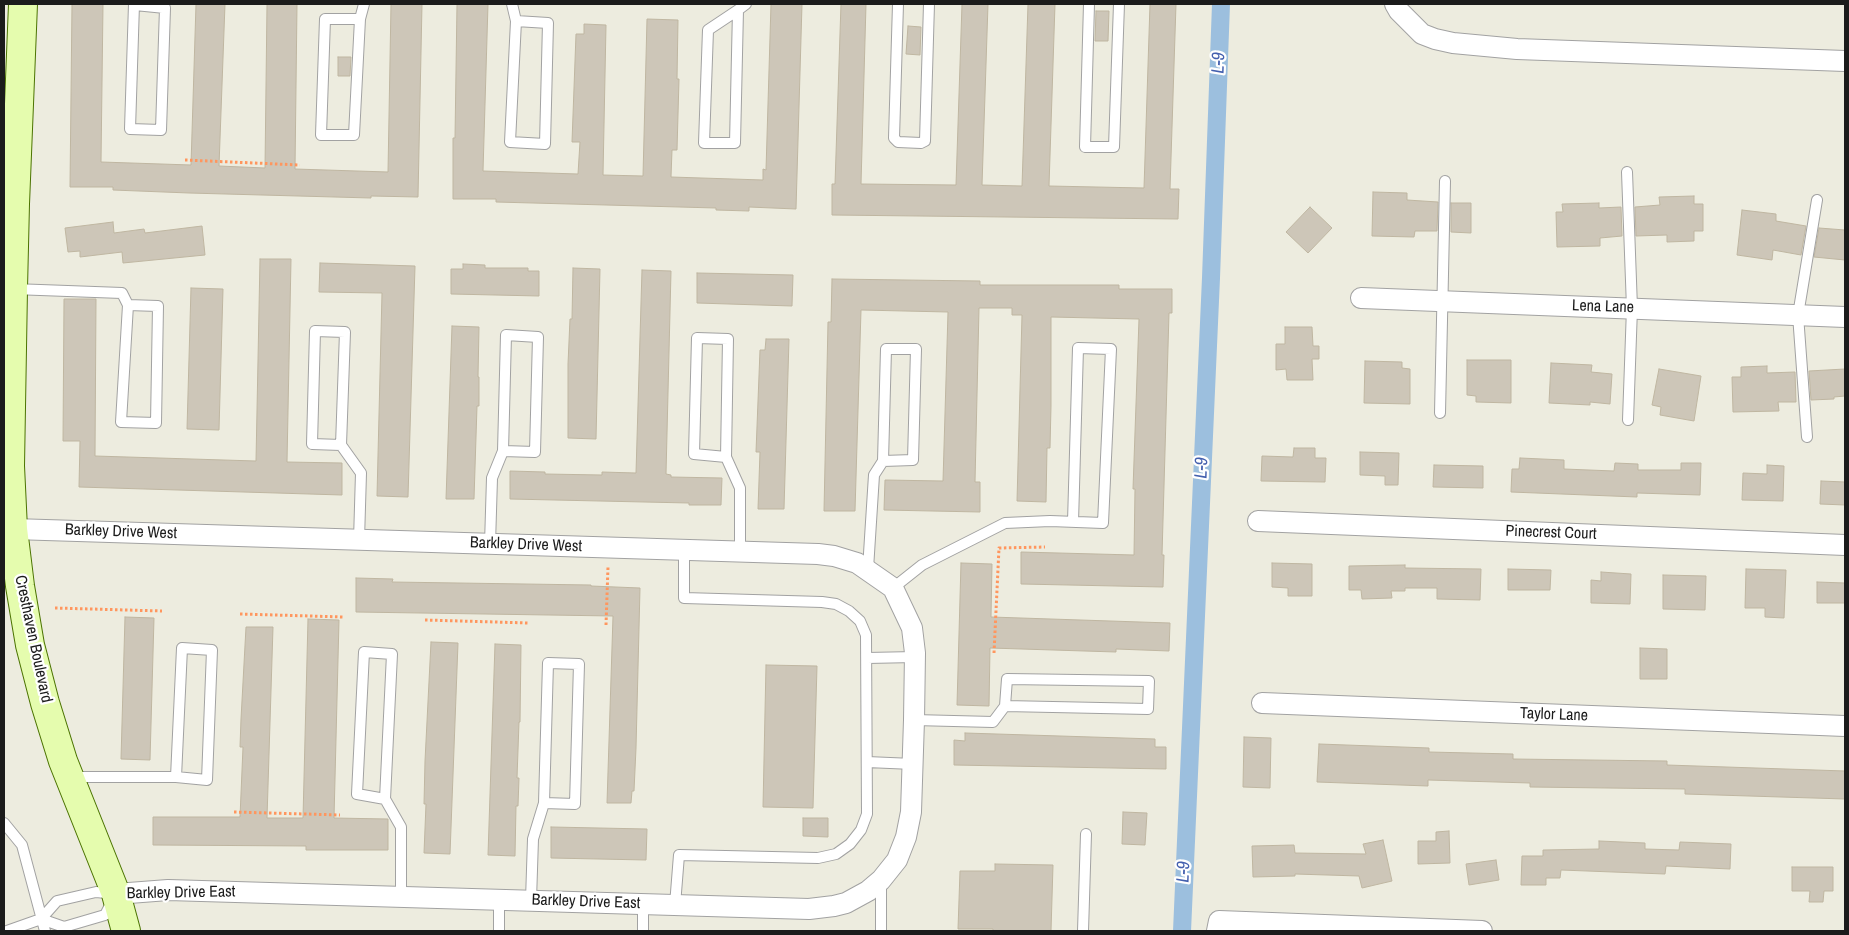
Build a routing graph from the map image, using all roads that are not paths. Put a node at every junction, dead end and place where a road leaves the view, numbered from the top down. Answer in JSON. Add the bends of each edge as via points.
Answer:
{"nodes":[{"id":1,"x":23,"y":4,"type":"edge"},
{"id":2,"x":135,"y":4,"type":"edge"},
{"id":3,"x":364,"y":4,"type":"edge"},
{"id":4,"x":512,"y":4,"type":"edge"},
{"id":5,"x":898,"y":4,"type":"edge"},
{"id":6,"x":929,"y":4,"type":"edge"},
{"id":7,"x":1089,"y":4,"type":"edge"},
{"id":8,"x":1119,"y":4,"type":"edge"},
{"id":9,"x":1395,"y":4,"type":"edge"},
{"id":10,"x":742,"y":7,"type":"edge"},
{"id":11,"x":360,"y":18,"type":"junction"},
{"id":12,"x":516,"y":21,"type":"junction"},
{"id":13,"x":1845,"y":61,"type":"edge"},
{"id":14,"x":1627,"y":172,"type":"dead end"},
{"id":15,"x":1445,"y":181,"type":"dead end"},
{"id":16,"x":1817,"y":200,"type":"dead end"},
{"id":17,"x":13,"y":289,"type":"junction"},
{"id":18,"x":1361,"y":298,"type":"dead end"},
{"id":19,"x":1442,"y":301,"type":"junction"},
{"id":20,"x":128,"y":305,"type":"junction"},
{"id":21,"x":1632,"y":308,"type":"junction"},
{"id":22,"x":1798,"y":315,"type":"junction"},
{"id":23,"x":1845,"y":317,"type":"edge"},
{"id":24,"x":8,"y":320,"type":"edge"},
{"id":25,"x":1440,"y":413,"type":"dead end"},
{"id":26,"x":1628,"y":420,"type":"dead end"},
{"id":27,"x":1807,"y":437,"type":"dead end"},
{"id":28,"x":341,"y":445,"type":"junction"},
{"id":29,"x":503,"y":451,"type":"junction"},
{"id":30,"x":726,"y":457,"type":"junction"},
{"id":31,"x":883,"y":462,"type":"junction"},
{"id":32,"x":1258,"y":521,"type":"dead end"},
{"id":33,"x":1073,"y":522,"type":"junction"},
{"id":34,"x":13,"y":529,"type":"junction"},
{"id":35,"x":359,"y":540,"type":"junction"},
{"id":36,"x":490,"y":544,"type":"junction"},
{"id":37,"x":1845,"y":545,"type":"edge"},
{"id":38,"x":684,"y":550,"type":"junction"},
{"id":39,"x":740,"y":552,"type":"junction"},
{"id":40,"x":868,"y":570,"type":"junction"},
{"id":41,"x":893,"y":588,"type":"junction"},
{"id":42,"x":915,"y":657,"type":"junction"},
{"id":43,"x":867,"y":658,"type":"junction"},
{"id":44,"x":1262,"y":703,"type":"dead end"},
{"id":45,"x":1005,"y":706,"type":"junction"},
{"id":46,"x":914,"y":720,"type":"junction"},
{"id":47,"x":1845,"y":726,"type":"edge"},
{"id":48,"x":867,"y":762,"type":"junction"},
{"id":49,"x":913,"y":764,"type":"junction"},
{"id":50,"x":71,"y":777,"type":"junction"},
{"id":51,"x":176,"y":777,"type":"junction"},
{"id":52,"x":385,"y":799,"type":"junction"},
{"id":53,"x":544,"y":803,"type":"junction"},
{"id":54,"x":4,"y":823,"type":"edge"},
{"id":55,"x":1086,"y":834,"type":"dead end"},
{"id":56,"x":881,"y":880,"type":"junction"},
{"id":57,"x":116,"y":894,"type":"junction"},
{"id":58,"x":401,"y":896,"type":"junction"},
{"id":59,"x":499,"y":899,"type":"junction"},
{"id":60,"x":531,"y":900,"type":"junction"},
{"id":61,"x":643,"y":904,"type":"junction"},
{"id":62,"x":675,"y":905,"type":"junction"},
{"id":63,"x":41,"y":918,"type":"junction"},
{"id":64,"x":1218,"y":926,"type":"edge"},
{"id":65,"x":7,"y":931,"type":"edge"},
{"id":66,"x":45,"y":931,"type":"edge"},
{"id":67,"x":126,"y":931,"type":"edge"},
{"id":68,"x":499,"y":931,"type":"edge"},
{"id":69,"x":643,"y":931,"type":"edge"},
{"id":70,"x":881,"y":931,"type":"edge"},
{"id":71,"x":1083,"y":931,"type":"edge"},
{"id":72,"x":1482,"y":931,"type":"edge"}],
"edges":[{"from":1,"to":17,"type":"street","name":"Cresthaven Boulevard"},
{"from":2,"to":2,"type":"lane","via":[[130,129],[161,130],[165,8]]},
{"from":3,"to":11,"type":"lane"},
{"from":4,"to":12,"type":"lane"},
{"from":5,"to":6,"type":"lane","via":[[894,138],[898,142],[921,143],[925,141]]},
{"from":7,"to":8,"type":"lane","via":[[1085,147],[1114,147]]},
{"from":9,"to":13,"type":"street","via":[[1422,34],[1453,43],[1517,49]]},
{"from":10,"to":10,"type":"lane","via":[[708,30],[704,143],[735,143]]},
{"from":11,"to":11,"type":"lane","via":[[325,19],[321,135],[354,135]]},
{"from":12,"to":12,"type":"lane","via":[[510,142],[545,144],[548,23]]},
{"from":14,"to":21,"type":"lane"},
{"from":15,"to":19,"type":"lane"},
{"from":16,"to":22,"type":"lane"},
{"from":17,"to":20,"type":"lane","via":[[122,293]]},
{"from":17,"to":24,"type":"street","name":"Cresthaven Boulevard"},
{"from":18,"to":19,"type":"street","name":"Lena Lane"},
{"from":19,"to":21,"type":"street","name":"Lena Lane"},
{"from":19,"to":25,"type":"lane"},
{"from":20,"to":20,"type":"lane","via":[[121,422],[156,423],[158,306]]},
{"from":21,"to":22,"type":"street","name":"Lena Lane"},
{"from":21,"to":26,"type":"lane"},
{"from":22,"to":23,"type":"street","name":"Lena Lane"},
{"from":22,"to":27,"type":"lane"},
{"from":24,"to":34,"type":"street","name":"Cresthaven Boulevard"},
{"from":28,"to":28,"type":"lane","via":[[345,332],[315,332],[312,444]]},
{"from":28,"to":35,"type":"lane","via":[[361,473]]},
{"from":29,"to":29,"type":"lane","via":[[535,452],[538,337],[506,335]]},
{"from":29,"to":36,"type":"lane","via":[[492,478]]},
{"from":30,"to":30,"type":"lane","via":[[728,339],[697,338],[694,454]]},
{"from":30,"to":39,"type":"lane","via":[[740,488]]},
{"from":31,"to":31,"type":"lane","via":[[886,349],[916,349],[913,460]]},
{"from":31,"to":40,"type":"lane","via":[[874,475]]},
{"from":32,"to":37,"type":"street","name":"Pinecrest Court"},
{"from":33,"to":33,"type":"lane","via":[[1103,523],[1111,349],[1078,348]]},
{"from":33,"to":41,"type":"lane","via":[[1006,523],[922,565]]},
{"from":34,"to":35,"type":"street","name":"Barkley Drive West"},
{"from":34,"to":50,"type":"street","name":"Cresthaven Boulevard","via":[[30,645],[45,703]]},
{"from":35,"to":36,"type":"street","name":"Barkley Drive West"},
{"from":36,"to":38,"type":"street","name":"Barkley Drive West"},
{"from":38,"to":39,"type":"street","name":"Barkley Drive West"},
{"from":38,"to":43,"type":"lane","via":[[684,598],[836,604],[860,622],[866,635]]},
{"from":39,"to":40,"type":"street","name":"Barkley Drive West","via":[[834,556],[858,563]]},
{"from":40,"to":41,"type":"street","name":"Barkley Drive West"},
{"from":41,"to":42,"type":"street","name":"Barkley Drive West","via":[[912,628]]},
{"from":42,"to":43,"type":"lane"},
{"from":42,"to":46,"type":"street","name":"Barkley Drive West"},
{"from":43,"to":48,"type":"lane"},
{"from":44,"to":47,"type":"street","name":"Taylor Lane"},
{"from":45,"to":45,"type":"lane","via":[[1007,679],[1149,680],[1148,708]]},
{"from":45,"to":46,"type":"lane","via":[[993,722]]},
{"from":46,"to":49,"type":"street","name":"Barkley Drive East"},
{"from":48,"to":49,"type":"lane"},
{"from":48,"to":62,"type":"lane","via":[[867,814],[861,830],[850,844],[836,854],[818,858],[679,855]]},
{"from":49,"to":56,"type":"street","name":"Barkley Drive East","via":[[906,837],[896,860]]},
{"from":50,"to":51,"type":"lane"},
{"from":50,"to":57,"type":"street","name":"Cresthaven Boulevard"},
{"from":51,"to":51,"type":"lane","via":[[207,780],[212,650],[182,648]]},
{"from":52,"to":52,"type":"lane","via":[[392,654],[364,652],[357,794]]},
{"from":52,"to":58,"type":"lane","via":[[401,827]]},
{"from":53,"to":53,"type":"lane","via":[[575,804],[579,664],[548,663]]},
{"from":53,"to":60,"type":"lane","via":[[532,838]]},
{"from":54,"to":63,"type":"lane","via":[[22,845]]},
{"from":55,"to":71,"type":"lane"},
{"from":56,"to":62,"type":"street","name":"Barkley Drive East","via":[[858,897],[834,906],[810,909]]},
{"from":56,"to":70,"type":"lane"},
{"from":57,"to":58,"type":"street","name":"Barkley Drive East","via":[[168,890]]},
{"from":57,"to":63,"type":"lane","via":[[96,892],[57,901]]},
{"from":57,"to":63,"type":"lane","via":[[104,915],[64,927]]},
{"from":57,"to":67,"type":"street","name":"Cresthaven Boulevard"},
{"from":58,"to":59,"type":"street","name":"Barkley Drive East"},
{"from":59,"to":60,"type":"street","name":"Barkley Drive East"},
{"from":59,"to":68,"type":"lane"},
{"from":60,"to":61,"type":"street","name":"Barkley Drive East"},
{"from":61,"to":62,"type":"street","name":"Barkley Drive East"},
{"from":61,"to":69,"type":"lane"},
{"from":63,"to":65,"type":"lane"},
{"from":63,"to":66,"type":"lane"},
{"from":64,"to":72,"type":"street"}]}
